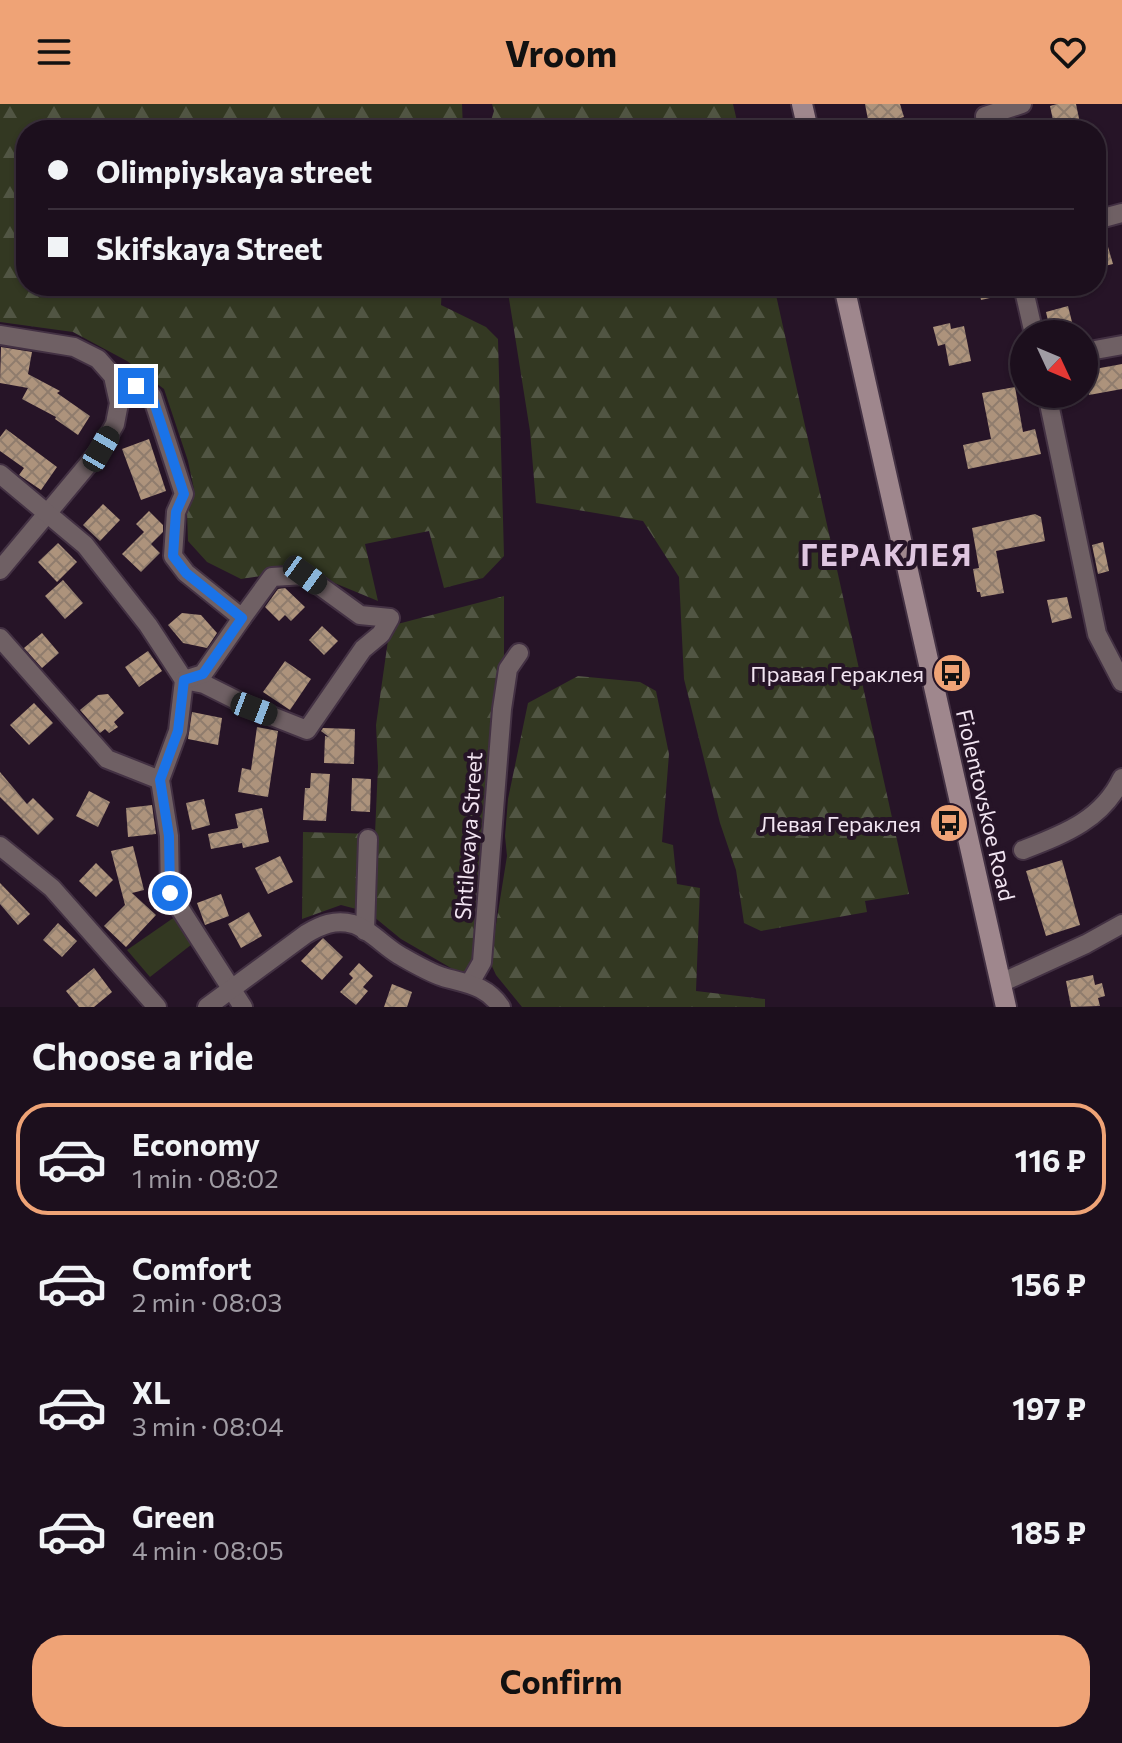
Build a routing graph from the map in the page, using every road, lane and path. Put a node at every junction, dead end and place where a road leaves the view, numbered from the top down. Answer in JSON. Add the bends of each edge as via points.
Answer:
{"nodes":[{"id":1,"x":1022,"y":104,"type":"edge"},
{"id":2,"x":985,"y":117,"type":"edge"},
{"id":3,"x":846,"y":296,"type":"edge"},
{"id":4,"x":1025,"y":296,"type":"edge"},
{"id":5,"x":1031,"y":320,"type":"edge"},
{"id":6,"x":0,"y":335,"type":"edge"},
{"id":7,"x":1122,"y":345,"type":"edge"},
{"id":8,"x":1098,"y":349,"type":"edge"},
{"id":9,"x":119,"y":403,"type":"junction"},
{"id":10,"x":1050,"y":408,"type":"edge"},
{"id":11,"x":0,"y":474,"type":"edge"},
{"id":12,"x":46,"y":511,"type":"junction"},
{"id":13,"x":0,"y":570,"type":"edge"},
{"id":14,"x":242,"y":618,"type":"junction"},
{"id":15,"x":0,"y":638,"type":"edge"},
{"id":16,"x":519,"y":653,"type":"dead end"},
{"id":17,"x":184,"y":680,"type":"junction"},
{"id":18,"x":1122,"y":682,"type":"edge"},
{"id":19,"x":1122,"y":778,"type":"edge"},
{"id":20,"x":160,"y":780,"type":"junction"},
{"id":21,"x":368,"y":839,"type":"dead end"},
{"id":22,"x":0,"y":846,"type":"edge"},
{"id":23,"x":1023,"y":850,"type":"dead end"},
{"id":24,"x":1122,"y":924,"type":"edge"},
{"id":25,"x":365,"y":931,"type":"junction"},
{"id":26,"x":470,"y":983,"type":"junction"},
{"id":27,"x":1001,"y":983,"type":"junction"},
{"id":28,"x":231,"y":991,"type":"junction"},
{"id":29,"x":157,"y":1007,"type":"edge"},
{"id":30,"x":207,"y":1007,"type":"edge"},
{"id":31,"x":243,"y":1007,"type":"edge"},
{"id":32,"x":501,"y":1007,"type":"edge"},
{"id":33,"x":1006,"y":1007,"type":"edge"}],
"edges":[{"from":1,"to":2,"type":"street"},
{"from":3,"to":27,"type":"main road","name":"Fiolentovskoe Road"},
{"from":4,"to":5,"type":"street"},
{"from":6,"to":9,"type":"street","via":[[74,347],[98,359],[113,376]]},
{"from":7,"to":8,"type":"street"},
{"from":9,"to":12,"type":"street","via":[[101,449]]},
{"from":9,"to":14,"type":"street","via":[[136,386],[152,396],[184,494],[176,512],[173,556]]},
{"from":10,"to":18,"type":"street","via":[[1097,634]]},
{"from":11,"to":12,"type":"street"},
{"from":12,"to":13,"type":"street"},
{"from":12,"to":17,"type":"street","via":[[85,545],[118,585]]},
{"from":14,"to":17,"type":"street","via":[[203,674]]},
{"from":14,"to":17,"type":"street","via":[[272,577],[305,575],[360,615],[390,618],[307,730]]},
{"from":15,"to":20,"type":"street","via":[[107,759]]},
{"from":16,"to":26,"type":"street","name":"Shtilevaya Street","via":[[508,669],[502,709],[482,962]]},
{"from":17,"to":20,"type":"street","via":[[178,731]]},
{"from":19,"to":23,"type":"street","via":[[1113,797],[1073,831]]},
{"from":20,"to":28,"type":"street","via":[[169,836],[170,893]]},
{"from":21,"to":25,"type":"street"},
{"from":22,"to":29,"type":"street","via":[[52,888]]},
{"from":24,"to":27,"type":"street"},
{"from":25,"to":26,"type":"street","via":[[420,967]]},
{"from":25,"to":28,"type":"street","via":[[355,924],[321,925]]},
{"from":26,"to":32,"type":"street"},
{"from":27,"to":33,"type":"main road","name":"Fiolentovskoe Road"},
{"from":28,"to":30,"type":"street"},
{"from":28,"to":31,"type":"street"}]}
